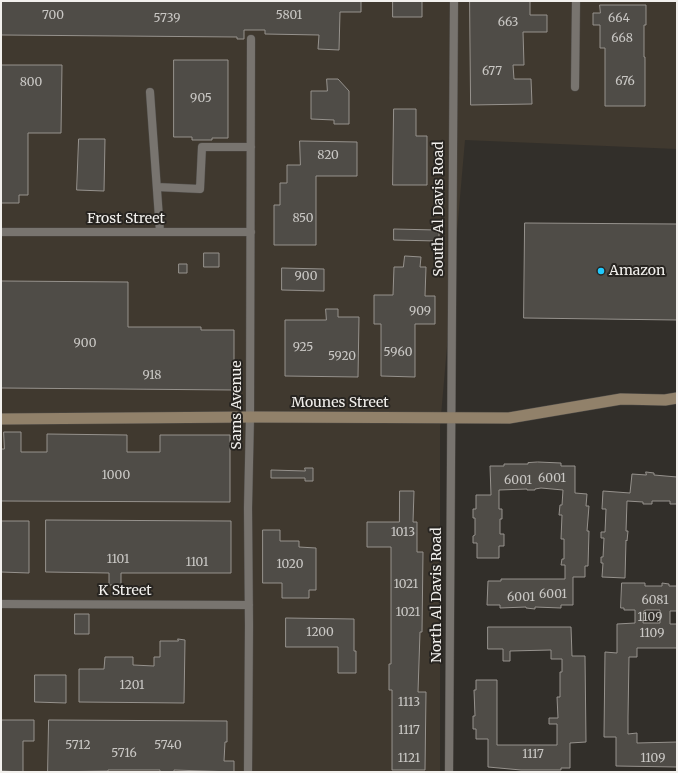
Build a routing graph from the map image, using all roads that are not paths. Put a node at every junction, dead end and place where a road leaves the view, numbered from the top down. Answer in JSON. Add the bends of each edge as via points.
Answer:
{"nodes":[{"id":1,"x":454,"y":1,"type":"edge"},
{"id":2,"x":576,"y":1,"type":"edge"},
{"id":3,"x":251,"y":39,"type":"dead end"},
{"id":4,"x":574,"y":87,"type":"dead end"},
{"id":5,"x":150,"y":92,"type":"dead end"},
{"id":6,"x":251,"y":147,"type":"junction"},
{"id":7,"x":157,"y":187,"type":"junction"},
{"id":8,"x":1,"y":232,"type":"edge"},
{"id":9,"x":160,"y":232,"type":"junction"},
{"id":10,"x":251,"y":232,"type":"junction"},
{"id":11,"x":677,"y":399,"type":"edge"},
{"id":12,"x":250,"y":417,"type":"junction"},
{"id":13,"x":451,"y":418,"type":"junction"},
{"id":14,"x":1,"y":419,"type":"edge"},
{"id":15,"x":1,"y":604,"type":"edge"},
{"id":16,"x":249,"y":605,"type":"junction"},
{"id":17,"x":248,"y":772,"type":"edge"},
{"id":18,"x":449,"y":772,"type":"edge"}],
"edges":[{"from":1,"to":13,"type":"street","name":"South Al Davis Road"},
{"from":2,"to":4,"type":"street"},
{"from":3,"to":6,"type":"street","name":"Sams Avenue"},
{"from":5,"to":7,"type":"street"},
{"from":6,"to":7,"type":"street","via":[[202,147],[200,189]]},
{"from":6,"to":10,"type":"street","name":"Sams Avenue"},
{"from":7,"to":9,"type":"street"},
{"from":8,"to":9,"type":"street","name":"Frost Street"},
{"from":9,"to":10,"type":"street","name":"Frost Street"},
{"from":10,"to":12,"type":"street","name":"Sams Avenue"},
{"from":11,"to":13,"type":"main road","name":"Mounes Street","via":[[621,399],[509,418]]},
{"from":12,"to":13,"type":"main road","name":"Mounes Street"},
{"from":12,"to":14,"type":"main road","name":"Mounes Street"},
{"from":12,"to":16,"type":"street","name":"Sams Avenue"},
{"from":13,"to":18,"type":"street","name":"North Al Davis Road"},
{"from":15,"to":16,"type":"street","name":"K Street"},
{"from":16,"to":17,"type":"street","name":"Sams Avenue"}]}
